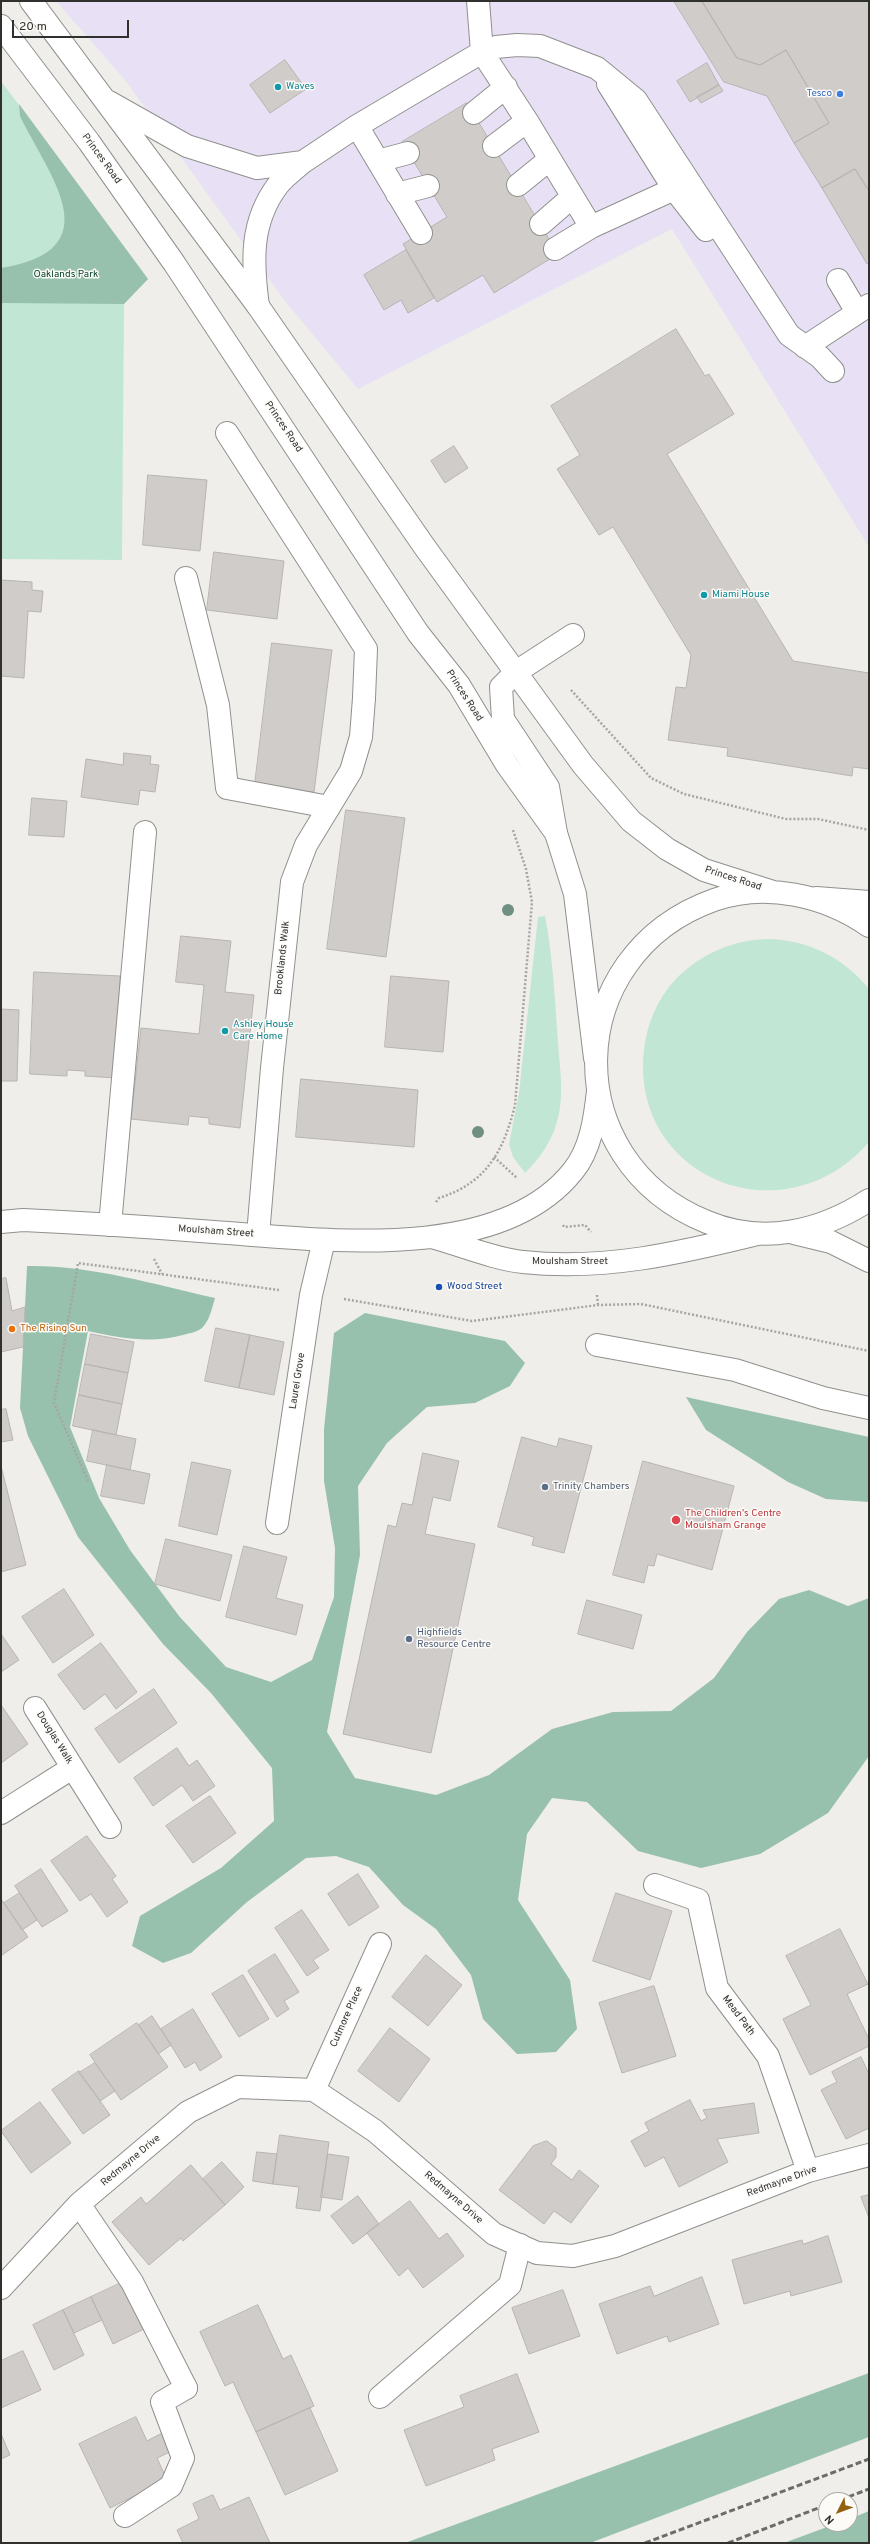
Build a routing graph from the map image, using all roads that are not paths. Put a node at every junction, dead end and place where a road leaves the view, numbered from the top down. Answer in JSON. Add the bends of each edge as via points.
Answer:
{"nodes":[{"id":1,"x":31,"y":1,"type":"edge"},
{"id":2,"x":478,"y":1,"type":"edge"},
{"id":3,"x":1,"y":26,"type":"edge"},
{"id":4,"x":482,"y":52,"type":"junction"},
{"id":5,"x":598,"y":68,"type":"junction"},
{"id":6,"x":506,"y":87,"type":"junction"},
{"id":7,"x":109,"y":102,"type":"junction"},
{"id":8,"x":474,"y":113,"type":"dead end"},
{"id":9,"x":528,"y":121,"type":"junction"},
{"id":10,"x":357,"y":126,"type":"junction"},
{"id":11,"x":494,"y":146,"type":"dead end"},
{"id":12,"x":408,"y":153,"type":"dead end"},
{"id":13,"x":550,"y":159,"type":"junction"},
{"id":14,"x":378,"y":160,"type":"junction"},
{"id":15,"x":303,"y":162,"type":"junction"},
{"id":16,"x":518,"y":185,"type":"dead end"},
{"id":17,"x":428,"y":186,"type":"dead end"},
{"id":18,"x":674,"y":189,"type":"junction"},
{"id":19,"x":397,"y":194,"type":"junction"},
{"id":20,"x":572,"y":197,"type":"junction"},
{"id":21,"x":541,"y":224,"type":"dead end"},
{"id":22,"x":590,"y":228,"type":"junction"},
{"id":23,"x":421,"y":233,"type":"dead end"},
{"id":24,"x":555,"y":248,"type":"dead end"},
{"id":25,"x":838,"y":280,"type":"dead end"},
{"id":26,"x":258,"y":306,"type":"junction"},
{"id":27,"x":863,"y":309,"type":"edge"},
{"id":28,"x":797,"y":341,"type":"junction"},
{"id":29,"x":833,"y":371,"type":"dead end"},
{"id":30,"x":227,"y":433,"type":"dead end"},
{"id":31,"x":186,"y":578,"type":"dead end"},
{"id":32,"x":573,"y":635,"type":"dead end"},
{"id":33,"x":516,"y":672,"type":"junction"},
{"id":34,"x":329,"y":807,"type":"junction"},
{"id":35,"x":145,"y":832,"type":"dead end"},
{"id":36,"x":556,"y":833,"type":"junction"},
{"id":37,"x":773,"y":892,"type":"junction"},
{"id":38,"x":808,"y":897,"type":"junction"},
{"id":39,"x":869,"y":902,"type":"edge"},
{"id":40,"x":869,"y":926,"type":"edge"},
{"id":41,"x":595,"y":1058,"type":"junction"},
{"id":42,"x":598,"y":1091,"type":"junction"},
{"id":43,"x":869,"y":1200,"type":"edge"},
{"id":44,"x":1,"y":1222,"type":"edge"},
{"id":45,"x":110,"y":1224,"type":"junction"},
{"id":46,"x":791,"y":1232,"type":"junction"},
{"id":47,"x":757,"y":1234,"type":"junction"},
{"id":48,"x":258,"y":1235,"type":"junction"},
{"id":49,"x":432,"y":1237,"type":"junction"},
{"id":50,"x":324,"y":1240,"type":"junction"},
{"id":51,"x":869,"y":1261,"type":"edge"},
{"id":52,"x":597,"y":1345,"type":"dead end"},
{"id":53,"x":869,"y":1408,"type":"edge"},
{"id":54,"x":277,"y":1523,"type":"dead end"},
{"id":55,"x":35,"y":1708,"type":"dead end"},
{"id":56,"x":72,"y":1768,"type":"junction"},
{"id":57,"x":1,"y":1813,"type":"edge"},
{"id":58,"x":110,"y":1827,"type":"dead end"},
{"id":59,"x":655,"y":1885,"type":"dead end"},
{"id":60,"x":380,"y":1944,"type":"dead end"},
{"id":61,"x":314,"y":2090,"type":"junction"},
{"id":62,"x":869,"y":2155,"type":"edge"},
{"id":63,"x":808,"y":2171,"type":"junction"},
{"id":64,"x":79,"y":2204,"type":"junction"},
{"id":65,"x":520,"y":2245,"type":"junction"},
{"id":66,"x":1,"y":2288,"type":"edge"},
{"id":67,"x":380,"y":2397,"type":"dead end"},
{"id":68,"x":125,"y":2516,"type":"dead end"}],
"edges":[{"from":1,"to":7,"type":"main road","name":"Princes Road"},
{"from":2,"to":4,"type":"main road"},
{"from":3,"to":36,"type":"main road","name":"Princes Road","via":[[89,142],[174,263],[418,633],[459,685],[507,765]]},
{"from":4,"to":5,"type":"main road","via":[[503,47],[540,46]]},
{"from":4,"to":6,"type":"main road"},
{"from":4,"to":10,"type":"main road"},
{"from":5,"to":18,"type":"main road"},
{"from":5,"to":28,"type":"main road","via":[[636,100]]},
{"from":6,"to":8,"type":"main road"},
{"from":6,"to":9,"type":"main road"},
{"from":7,"to":15,"type":"main road","via":[[187,146],[257,168]]},
{"from":7,"to":26,"type":"main road","name":"Princes Road"},
{"from":9,"to":11,"type":"main road"},
{"from":9,"to":13,"type":"main road"},
{"from":10,"to":14,"type":"main road"},
{"from":10,"to":15,"type":"main road"},
{"from":12,"to":14,"type":"main road"},
{"from":13,"to":16,"type":"main road"},
{"from":13,"to":20,"type":"main road"},
{"from":14,"to":19,"type":"main road"},
{"from":15,"to":26,"type":"main road","via":[[278,184],[263,209],[255,236],[253,267]]},
{"from":17,"to":19,"type":"main road"},
{"from":18,"to":22,"type":"main road"},
{"from":18,"to":28,"type":"main road"},
{"from":19,"to":23,"type":"main road"},
{"from":20,"to":21,"type":"main road"},
{"from":20,"to":22,"type":"main road"},
{"from":22,"to":24,"type":"main road"},
{"from":25,"to":27,"type":"main road"},
{"from":26,"to":33,"type":"main road","name":"Princes Road","via":[[424,546]]},
{"from":27,"to":28,"type":"main road"},
{"from":28,"to":29,"type":"main road"},
{"from":30,"to":34,"type":"main road","name":"Brooklands Walk","via":[[366,649],[361,737],[351,771]]},
{"from":31,"to":34,"type":"main road","via":[[218,705],[227,788]]},
{"from":32,"to":33,"type":"main road"},
{"from":33,"to":36,"type":"main road","name":"Princes Road","via":[[501,687],[503,719],[548,787]]},
{"from":33,"to":37,"type":"main road","name":"Princes Road","via":[[583,765],[631,821],[667,849],[704,870]]},
{"from":34,"to":48,"type":"main road","name":"Brooklands Walk","via":[[306,845],[292,882]]},
{"from":35,"to":45,"type":"main road"},
{"from":36,"to":41,"type":"main road","name":"Princes Road","via":[[575,894]]},
{"from":37,"to":38,"type":"main road"},
{"from":37,"to":41,"type":"main road","via":[[736,895],[699,906],[664,926],[649,938],[631,958],[614,986],[600,1021]]},
{"from":38,"to":39,"type":"main road"},
{"from":38,"to":40,"type":"main road","via":[[845,912]]},
{"from":41,"to":42,"type":"main road"},
{"from":42,"to":47,"type":"main road","via":[[605,1118],[616,1143],[633,1170],[653,1191],[694,1217],[720,1228]]},
{"from":42,"to":49,"type":"main road","name":"Moulsham Street","via":[[594,1122],[584,1152],[574,1170],[559,1186],[540,1202],[518,1214],[486,1225]]},
{"from":43,"to":46,"type":"main road","via":[[838,1218]]},
{"from":44,"to":45,"type":"main road","name":"Moulsham Street","via":[[23,1220]]},
{"from":45,"to":48,"type":"main road","name":"Moulsham Street"},
{"from":46,"to":47,"type":"main road"},
{"from":46,"to":51,"type":"main road","via":[[831,1242]]},
{"from":47,"to":49,"type":"main road","name":"Moulsham Street","via":[[673,1255],[594,1264],[522,1262]]},
{"from":48,"to":50,"type":"main road","name":"Moulsham Street"},
{"from":49,"to":50,"type":"main road","name":"Moulsham Street","via":[[409,1241]]},
{"from":50,"to":54,"type":"main road","name":"Laurel Grove","via":[[312,1295]]},
{"from":52,"to":53,"type":"main road","via":[[734,1370],[823,1398]]},
{"from":55,"to":56,"type":"main road","name":"Douglas Walk"},
{"from":56,"to":57,"type":"main road","name":"Douglas Walk"},
{"from":56,"to":58,"type":"main road","name":"Douglas Walk"},
{"from":59,"to":63,"type":"main road","name":"Mead Path","via":[[698,1900],[717,1988],[768,2056]]},
{"from":60,"to":61,"type":"main road","name":"Cutmore Place"},
{"from":61,"to":64,"type":"main road","name":"Redmayne Drive","via":[[238,2087],[188,2112]]},
{"from":61,"to":65,"type":"main road","name":"Redmayne Drive","via":[[375,2130],[494,2234]]},
{"from":62,"to":63,"type":"main road","name":"Redmayne Drive"},
{"from":63,"to":65,"type":"main road","name":"Redmayne Drive","via":[[615,2246],[573,2256],[537,2253]]},
{"from":64,"to":66,"type":"main road","name":"Redmayne Drive"},
{"from":64,"to":68,"type":"main road","via":[[132,2282],[186,2388],[162,2402],[183,2458],[171,2486]]},
{"from":65,"to":67,"type":"main road","via":[[510,2285]]}]}
